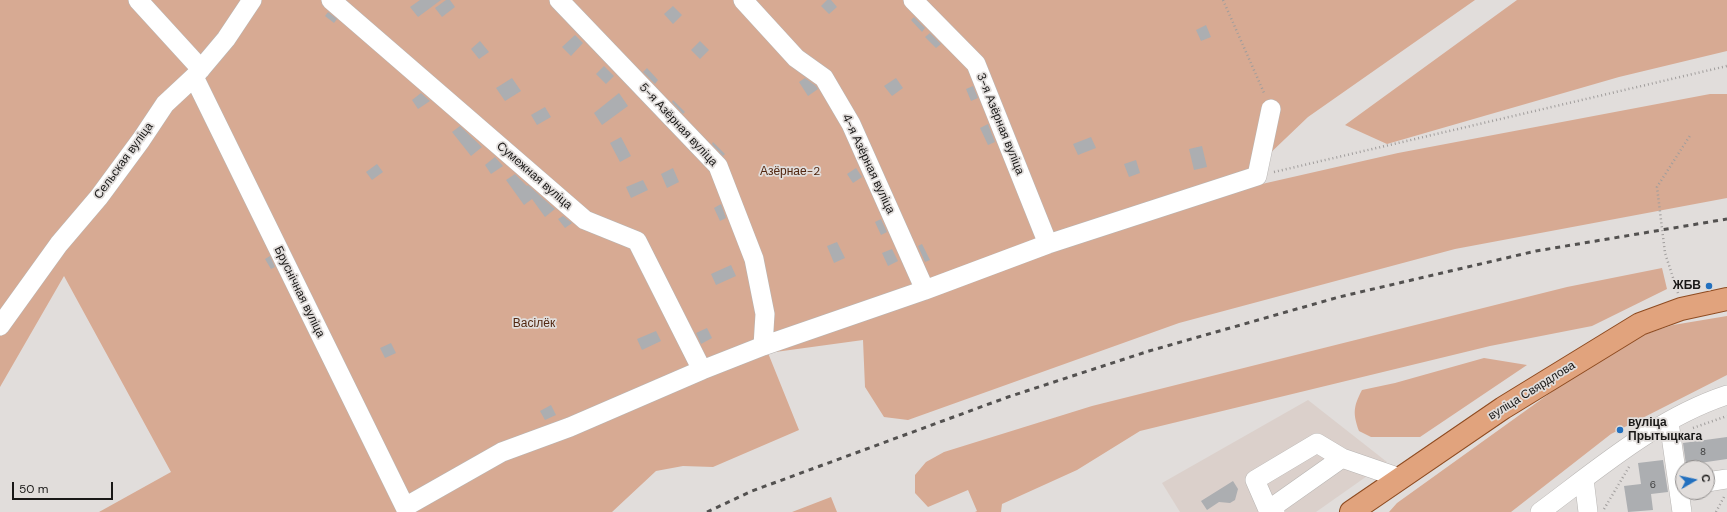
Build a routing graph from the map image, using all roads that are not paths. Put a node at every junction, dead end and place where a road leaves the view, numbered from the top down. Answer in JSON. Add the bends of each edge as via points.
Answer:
{"nodes":[{"id":1,"x":138,"y":0,"type":"edge"},
{"id":2,"x":252,"y":0,"type":"edge"},
{"id":3,"x":331,"y":0,"type":"edge"},
{"id":4,"x":559,"y":0,"type":"edge"},
{"id":5,"x":743,"y":0,"type":"edge"},
{"id":6,"x":913,"y":0,"type":"edge"},
{"id":7,"x":197,"y":73,"type":"junction"},
{"id":8,"x":1270,"y":109,"type":"road end"},
{"id":9,"x":1048,"y":244,"type":"junction"},
{"id":10,"x":925,"y":290,"type":"junction"},
{"id":11,"x":1727,"y":299,"type":"edge"},
{"id":12,"x":0,"y":326,"type":"edge"},
{"id":13,"x":764,"y":346,"type":"junction"},
{"id":14,"x":702,"y":370,"type":"junction"},
{"id":15,"x":1727,"y":395,"type":"edge"},
{"id":16,"x":1670,"y":429,"type":"junction"},
{"id":17,"x":1342,"y":458,"type":"junction"},
{"id":18,"x":1676,"y":460,"type":"edge"},
{"id":19,"x":1400,"y":478,"type":"junction"},
{"id":20,"x":1584,"y":480,"type":"junction"},
{"id":21,"x":1727,"y":480,"type":"edge"},
{"id":22,"x":1715,"y":481,"type":"edge"},
{"id":23,"x":1682,"y":500,"type":"edge"},
{"id":24,"x":1358,"y":510,"type":"edge"},
{"id":25,"x":1269,"y":512,"type":"edge"},
{"id":26,"x":1275,"y":512,"type":"edge"},
{"id":27,"x":1540,"y":512,"type":"edge"},
{"id":28,"x":1588,"y":512,"type":"edge"},
{"id":29,"x":1682,"y":512,"type":"edge"}],
"edges":[{"from":1,"to":7,"type":"street","name":"Бруснічная вуліца"},
{"from":2,"to":7,"type":"street","name":"Сельская вуліца","via":[[226,40]]},
{"from":3,"to":14,"type":"street","name":"Сумежная вуліца","via":[[585,220],[637,241]]},
{"from":4,"to":13,"type":"street","name":"5-я Азёрная вуліца","via":[[718,166],[754,258],[765,314]]},
{"from":5,"to":10,"type":"street","name":"4-я Азёрная вуліца","via":[[796,58],[824,78],[851,124]]},
{"from":6,"to":9,"type":"street","name":"3-я Азёрная вуліца","via":[[976,64]]},
{"from":7,"to":12,"type":"street","name":"Сельская вуліца","via":[[164,104],[99,197],[59,244]]},
{"from":7,"to":14,"type":"street","name":"Бруснічная вуліца","via":[[405,507],[502,452],[570,427]]},
{"from":8,"to":9,"type":"street","via":[[1257,176]]},
{"from":9,"to":10,"type":"street"},
{"from":10,"to":13,"type":"street"},
{"from":11,"to":19,"type":"main road","name":"вуліца Свярдлова","via":[[1681,309],[1640,324],[1503,408]]},
{"from":13,"to":14,"type":"street"},
{"from":15,"to":16,"type":"street","via":[[1708,401]]},
{"from":16,"to":18,"type":"street"},
{"from":16,"to":20,"type":"street","via":[[1630,445]]},
{"from":17,"to":19,"type":"street"},
{"from":17,"to":25,"type":"street","via":[[1317,443],[1255,480]]},
{"from":17,"to":26,"type":"street","via":[[1274,506]]},
{"from":19,"to":24,"type":"main road","name":"вуліца Свярдлова"},
{"from":20,"to":27,"type":"street"},
{"from":20,"to":28,"type":"street"},
{"from":21,"to":22,"type":"street"},
{"from":23,"to":29,"type":"street"}]}
